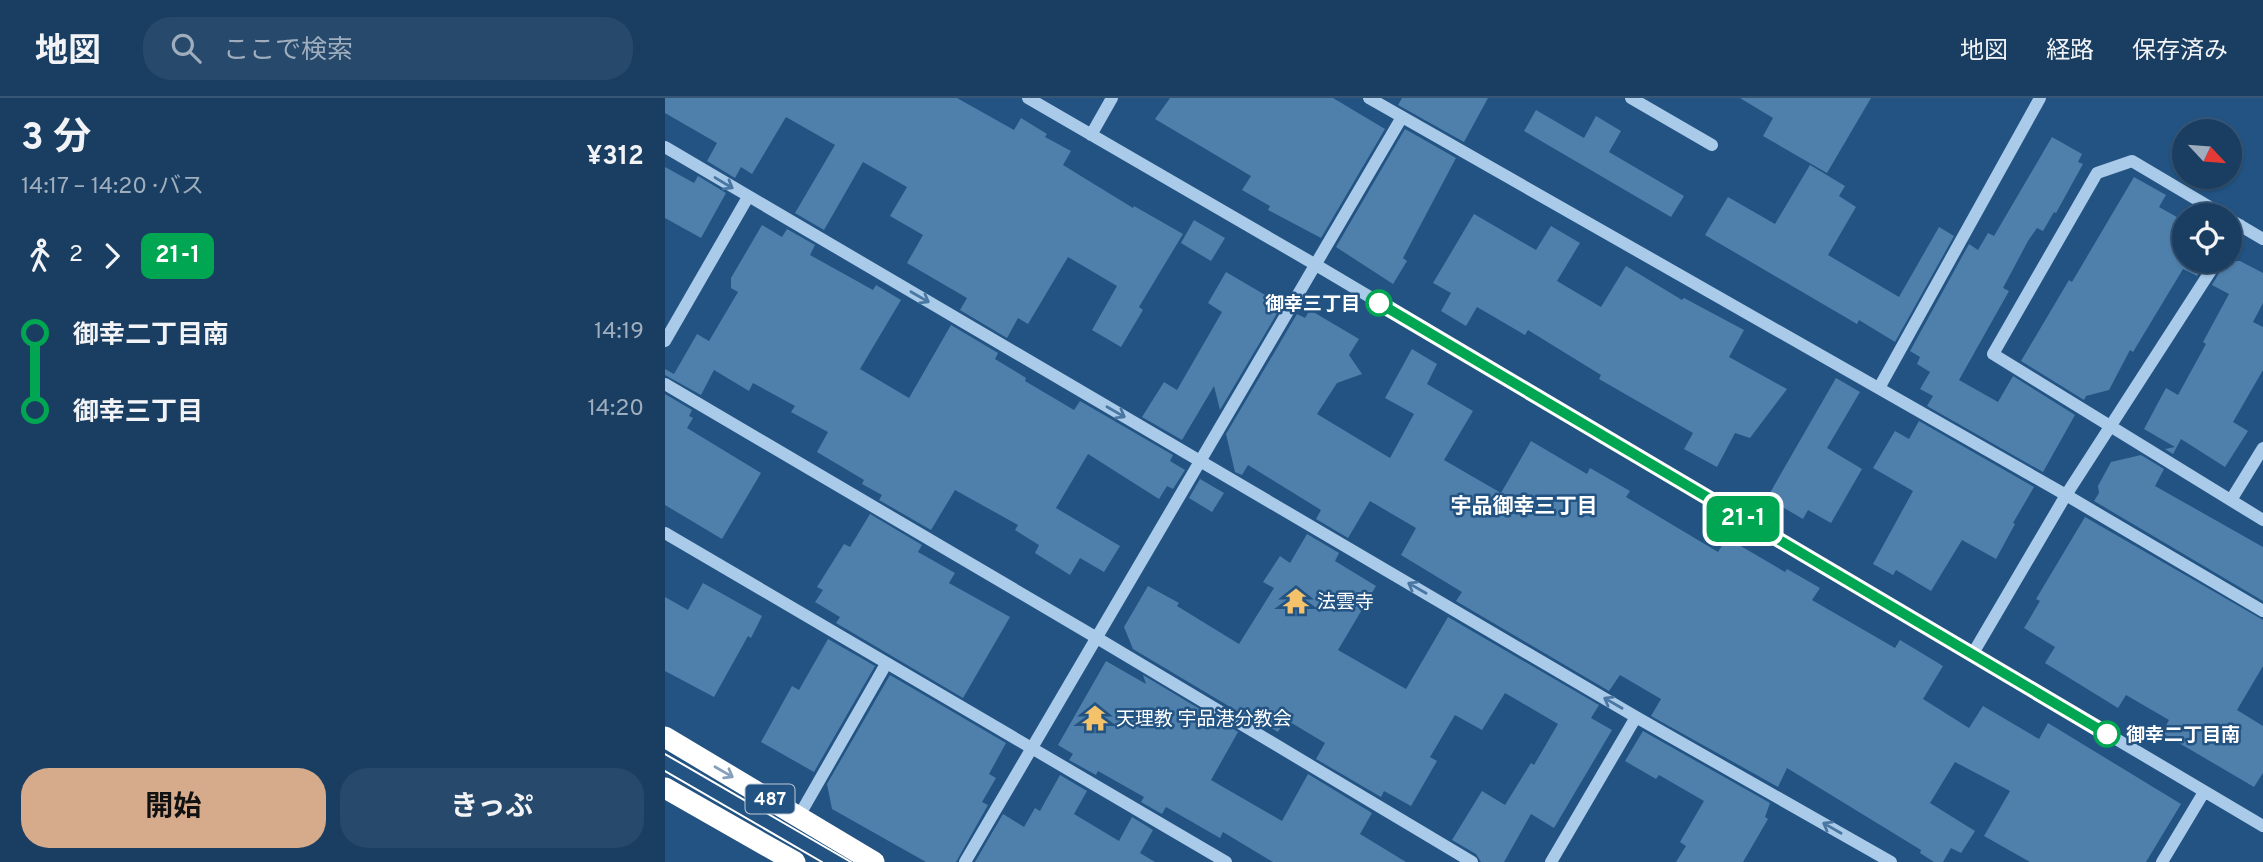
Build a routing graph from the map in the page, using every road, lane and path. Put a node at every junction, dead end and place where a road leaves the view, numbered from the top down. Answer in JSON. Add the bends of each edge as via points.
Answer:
{"nodes":[{"id":1,"x":1028,"y":98,"type":"edge"},
{"id":2,"x":1112,"y":98,"type":"edge"},
{"id":3,"x":1369,"y":98,"type":"edge"},
{"id":4,"x":1631,"y":98,"type":"edge"},
{"id":5,"x":2040,"y":98,"type":"edge"},
{"id":6,"x":1402,"y":117,"type":"junction"},
{"id":7,"x":1091,"y":135,"type":"junction"},
{"id":8,"x":1712,"y":145,"type":"dead end"},
{"id":9,"x":665,"y":148,"type":"edge"},
{"id":10,"x":748,"y":197,"type":"junction"},
{"id":11,"x":2203,"y":203,"type":"edge"},
{"id":12,"x":2242,"y":226,"type":"edge"},
{"id":13,"x":2263,"y":239,"type":"edge"},
{"id":14,"x":1316,"y":265,"type":"junction"},
{"id":15,"x":2209,"y":273,"type":"edge"},
{"id":16,"x":665,"y":341,"type":"edge"},
{"id":17,"x":665,"y":384,"type":"edge"},
{"id":18,"x":1879,"y":388,"type":"junction"},
{"id":19,"x":2110,"y":427,"type":"junction"},
{"id":20,"x":2263,"y":448,"type":"edge"},
{"id":21,"x":1201,"y":461,"type":"junction"},
{"id":22,"x":2066,"y":495,"type":"junction"},
{"id":23,"x":2231,"y":500,"type":"junction"},
{"id":24,"x":2263,"y":520,"type":"edge"},
{"id":25,"x":665,"y":533,"type":"edge"},
{"id":26,"x":2263,"y":611,"type":"edge"},
{"id":27,"x":1097,"y":638,"type":"junction"},
{"id":28,"x":1972,"y":655,"type":"junction"},
{"id":29,"x":886,"y":664,"type":"junction"},
{"id":30,"x":1636,"y":717,"type":"junction"},
{"id":31,"x":665,"y":737,"type":"edge"},
{"id":32,"x":1033,"y":748,"type":"junction"},
{"id":33,"x":665,"y":788,"type":"edge"},
{"id":34,"x":2204,"y":792,"type":"junction"},
{"id":35,"x":799,"y":816,"type":"junction"},
{"id":36,"x":2263,"y":826,"type":"edge"},
{"id":37,"x":795,"y":862,"type":"edge"},
{"id":38,"x":874,"y":862,"type":"edge"},
{"id":39,"x":965,"y":862,"type":"edge"},
{"id":40,"x":1226,"y":862,"type":"edge"},
{"id":41,"x":1472,"y":862,"type":"edge"},
{"id":42,"x":1551,"y":862,"type":"edge"},
{"id":43,"x":1891,"y":862,"type":"edge"},
{"id":44,"x":2162,"y":862,"type":"edge"}],
"edges":[{"from":1,"to":7,"type":"street"},
{"from":2,"to":7,"type":"street"},
{"from":3,"to":6,"type":"street"},
{"from":4,"to":8,"type":"street"},
{"from":5,"to":18,"type":"street"},
{"from":6,"to":14,"type":"street"},
{"from":6,"to":18,"type":"street"},
{"from":7,"to":14,"type":"street"},
{"from":9,"to":10,"type":"street","one_way":true},
{"from":10,"to":16,"type":"street"},
{"from":10,"to":21,"type":"street","one_way":true},
{"from":11,"to":19,"type":"street","via":[[2131,161],[2097,173],[1993,354]]},
{"from":12,"to":13,"type":"street"},
{"from":14,"to":21,"type":"street"},
{"from":14,"to":28,"type":"street"},
{"from":15,"to":19,"type":"street"},
{"from":17,"to":27,"type":"street"},
{"from":18,"to":22,"type":"street"},
{"from":19,"to":22,"type":"street"},
{"from":19,"to":23,"type":"street"},
{"from":20,"to":23,"type":"street"},
{"from":21,"to":27,"type":"street"},
{"from":30,"to":21,"type":"street","one_way":true},
{"from":22,"to":26,"type":"street"},
{"from":22,"to":28,"type":"street"},
{"from":23,"to":24,"type":"street"},
{"from":25,"to":29,"type":"street"},
{"from":27,"to":32,"type":"street"},
{"from":27,"to":41,"type":"street"},
{"from":28,"to":34,"type":"street"},
{"from":29,"to":32,"type":"street"},
{"from":29,"to":35,"type":"street"},
{"from":30,"to":42,"type":"street"},
{"from":43,"to":30,"type":"street","one_way":true},
{"from":31,"to":35,"type":"highway","number":"487","one_way":true},
{"from":32,"to":39,"type":"street"},
{"from":32,"to":40,"type":"street"},
{"from":33,"to":37,"type":"highway","number":"487"},
{"from":34,"to":36,"type":"street"},
{"from":34,"to":44,"type":"street"},
{"from":35,"to":38,"type":"highway","number":"487"}]}
